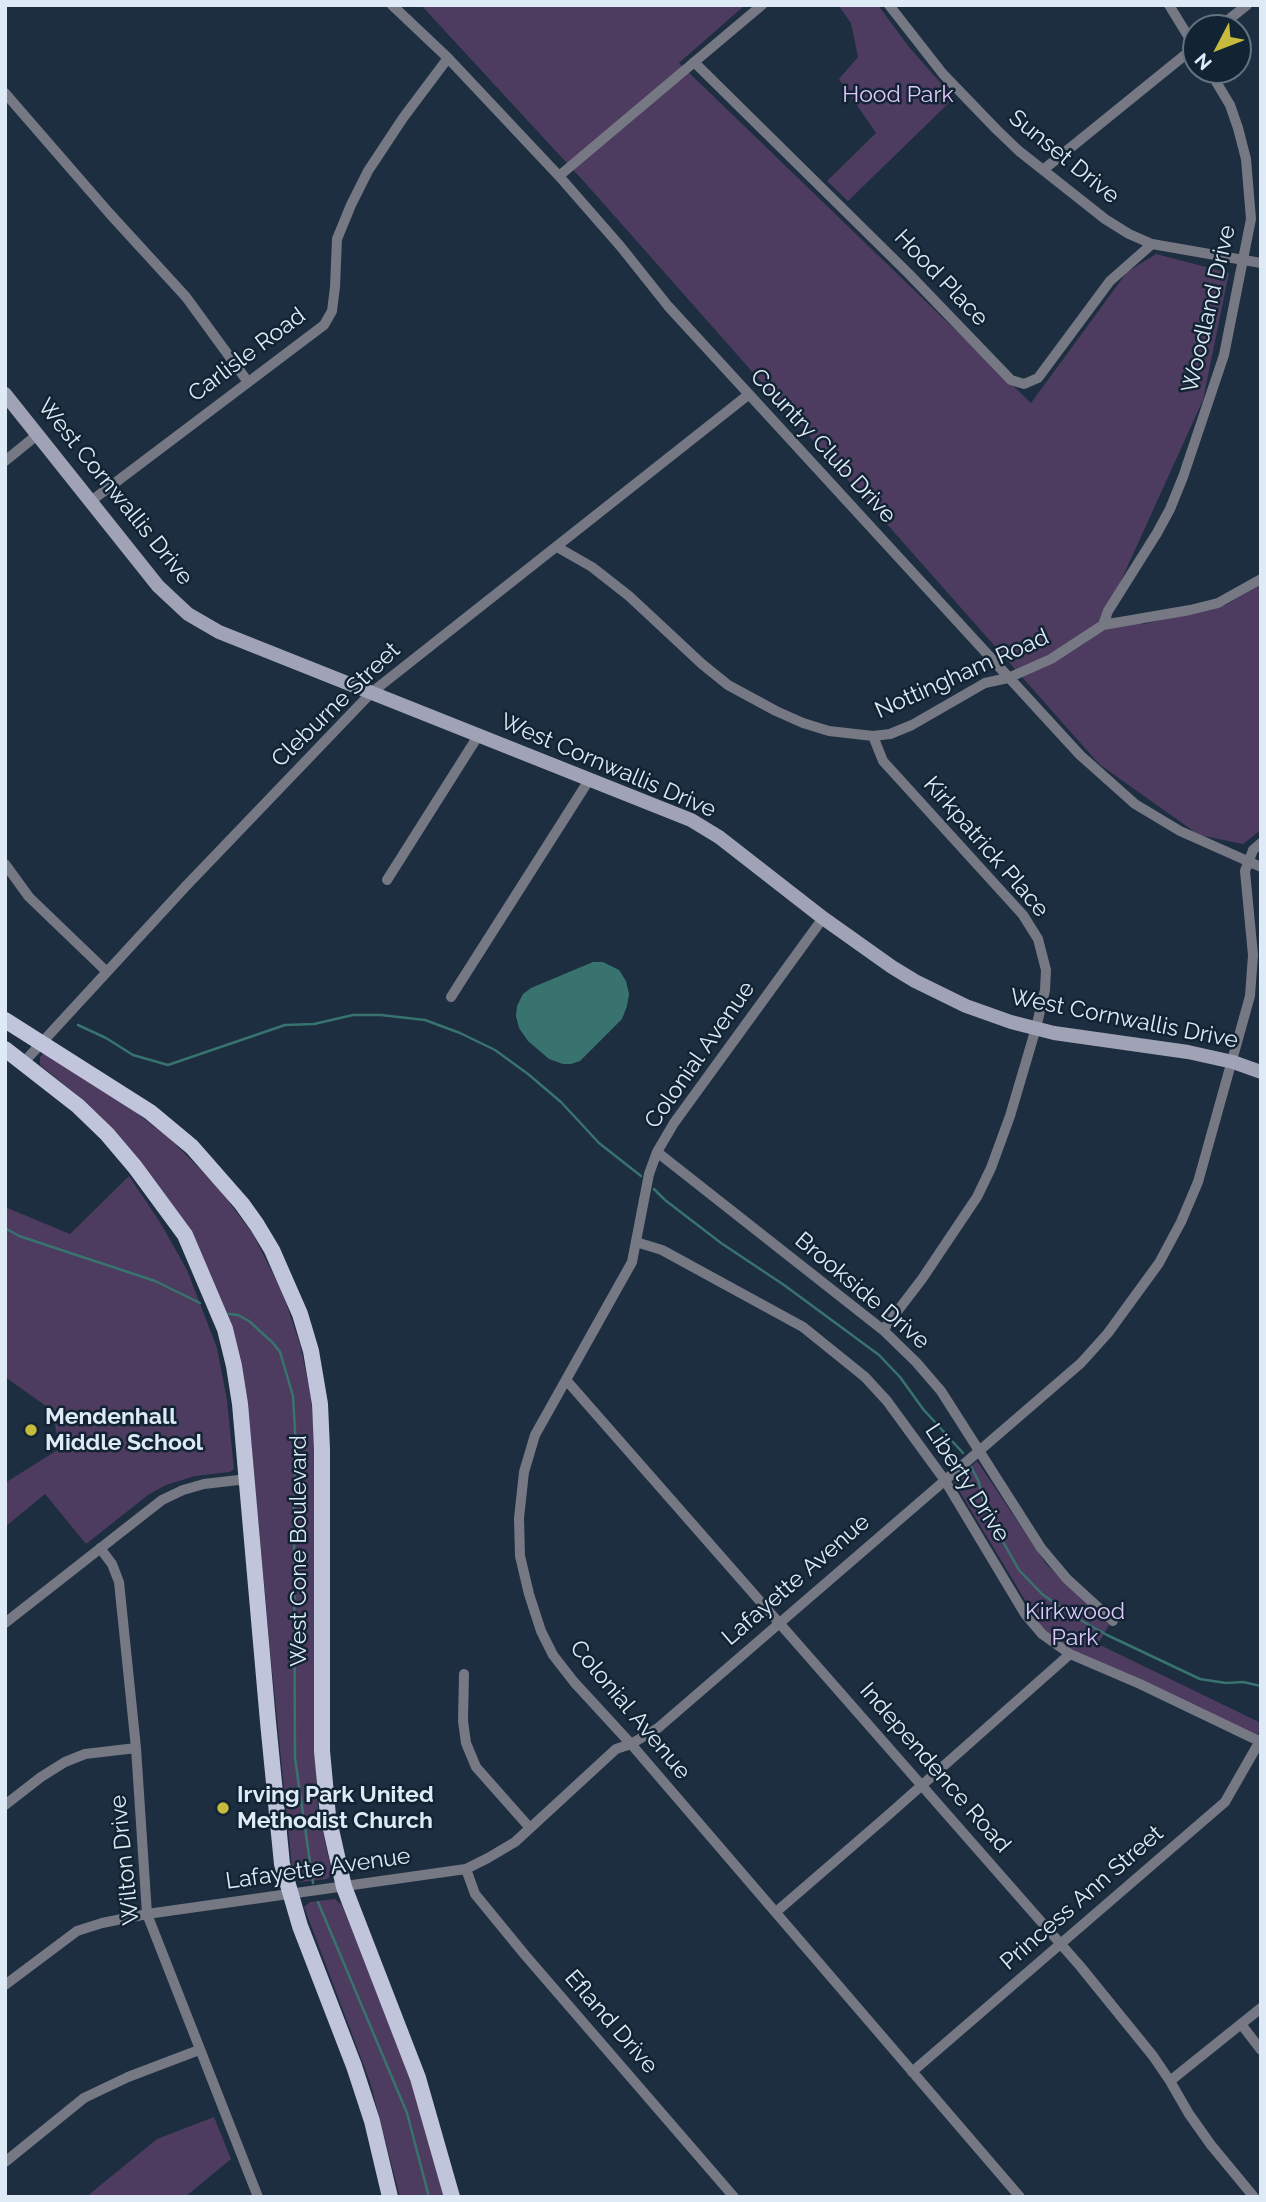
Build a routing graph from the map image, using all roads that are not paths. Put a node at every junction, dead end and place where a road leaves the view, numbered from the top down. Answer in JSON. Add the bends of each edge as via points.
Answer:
{"nodes":[{"id":1,"x":392,"y":5,"type":"edge"},
{"id":2,"x":762,"y":5,"type":"edge"},
{"id":3,"x":889,"y":5,"type":"edge"},
{"id":4,"x":1169,"y":5,"type":"edge"},
{"id":5,"x":1182,"y":25,"type":"edge"},
{"id":6,"x":448,"y":58,"type":"junction"},
{"id":7,"x":1182,"y":58,"type":"edge"},
{"id":8,"x":694,"y":62,"type":"junction"},
{"id":9,"x":1217,"y":84,"type":"edge"},
{"id":10,"x":5,"y":93,"type":"edge"},
{"id":11,"x":1043,"y":170,"type":"junction"},
{"id":12,"x":559,"y":176,"type":"junction"},
{"id":13,"x":1152,"y":244,"type":"junction"},
{"id":14,"x":1244,"y":260,"type":"junction"},
{"id":15,"x":1261,"y":263,"type":"edge"},
{"id":16,"x":248,"y":382,"type":"junction"},
{"id":17,"x":5,"y":394,"type":"edge"},
{"id":18,"x":748,"y":395,"type":"junction"},
{"id":19,"x":37,"y":435,"type":"junction"},
{"id":20,"x":5,"y":461,"type":"edge"},
{"id":21,"x":90,"y":501,"type":"junction"},
{"id":22,"x":557,"y":547,"type":"junction"},
{"id":23,"x":1261,"y":579,"type":"edge"},
{"id":24,"x":1103,"y":625,"type":"junction"},
{"id":25,"x":1008,"y":678,"type":"junction"},
{"id":26,"x":371,"y":693,"type":"junction"},
{"id":27,"x":478,"y":736,"type":"junction"},
{"id":28,"x":873,"y":737,"type":"junction"},
{"id":29,"x":589,"y":780,"type":"junction"},
{"id":30,"x":1261,"y":843,"type":"edge"},
{"id":31,"x":1248,"y":862,"type":"junction"},
{"id":32,"x":5,"y":864,"type":"edge"},
{"id":33,"x":1261,"y":867,"type":"edge"},
{"id":34,"x":387,"y":880,"type":"dead end"},
{"id":35,"x":823,"y":918,"type":"junction"},
{"id":36,"x":106,"y":971,"type":"junction"},
{"id":37,"x":451,"y":997,"type":"dead end"},
{"id":38,"x":5,"y":1020,"type":"edge"},
{"id":39,"x":1036,"y":1028,"type":"junction"},
{"id":40,"x":42,"y":1042,"type":"junction"},
{"id":41,"x":5,"y":1049,"type":"edge"},
{"id":42,"x":24,"y":1062,"type":"junction"},
{"id":43,"x":1233,"y":1062,"type":"junction"},
{"id":44,"x":1261,"y":1072,"type":"edge"},
{"id":45,"x":657,"y":1152,"type":"junction"},
{"id":46,"x":636,"y":1242,"type":"junction"},
{"id":47,"x":883,"y":1330,"type":"junction"},
{"id":48,"x":567,"y":1381,"type":"junction"},
{"id":49,"x":979,"y":1451,"type":"junction"},
{"id":50,"x":247,"y":1479,"type":"junction"},
{"id":51,"x":944,"y":1479,"type":"junction"},
{"id":52,"x":100,"y":1548,"type":"junction"},
{"id":53,"x":1113,"y":1621,"type":"dead end"},
{"id":54,"x":5,"y":1623,"type":"edge"},
{"id":55,"x":779,"y":1623,"type":"junction"},
{"id":56,"x":1070,"y":1654,"type":"junction"},
{"id":57,"x":464,"y":1674,"type":"dead end"},
{"id":58,"x":1260,"y":1741,"type":"edge"},
{"id":59,"x":631,"y":1744,"type":"junction"},
{"id":60,"x":136,"y":1748,"type":"junction"},
{"id":61,"x":922,"y":1784,"type":"junction"},
{"id":62,"x":5,"y":1805,"type":"edge"},
{"id":63,"x":530,"y":1828,"type":"junction"},
{"id":64,"x":466,"y":1869,"type":"junction"},
{"id":65,"x":344,"y":1887,"type":"junction"},
{"id":66,"x":289,"y":1895,"type":"junction"},
{"id":67,"x":776,"y":1912,"type":"junction"},
{"id":68,"x":148,"y":1914,"type":"junction"},
{"id":69,"x":1060,"y":1945,"type":"junction"},
{"id":70,"x":5,"y":1985,"type":"edge"},
{"id":71,"x":1261,"y":2008,"type":"edge"},
{"id":72,"x":1241,"y":2024,"type":"junction"},
{"id":73,"x":199,"y":2050,"type":"junction"},
{"id":74,"x":1261,"y":2050,"type":"edge"},
{"id":75,"x":912,"y":2072,"type":"junction"},
{"id":76,"x":1170,"y":2081,"type":"junction"},
{"id":77,"x":5,"y":2162,"type":"edge"},
{"id":78,"x":258,"y":2197,"type":"edge"},
{"id":79,"x":390,"y":2197,"type":"edge"},
{"id":80,"x":452,"y":2197,"type":"edge"},
{"id":81,"x":734,"y":2197,"type":"edge"},
{"id":82,"x":1020,"y":2197,"type":"edge"},
{"id":83,"x":1254,"y":2197,"type":"edge"}],
"edges":[{"from":1,"to":6,"type":"street","name":"Country Club Drive"},
{"from":2,"to":8,"type":"street"},
{"from":3,"to":11,"type":"street","name":"Sunset Drive","via":[[943,74]]},
{"from":4,"to":5,"type":"street"},
{"from":6,"to":12,"type":"street","name":"Country Club Drive"},
{"from":6,"to":16,"type":"street","name":"Carlisle Road","via":[[398,126],[351,205],[337,239],[332,311],[325,322]]},
{"from":7,"to":11,"type":"street"},
{"from":8,"to":12,"type":"street"},
{"from":8,"to":13,"type":"street","name":"Hood Place","via":[[1011,380],[1024,384],[1038,378],[1110,281]]},
{"from":9,"to":14,"type":"street","name":"Woodland Drive","via":[[1230,105],[1246,159],[1251,219]]},
{"from":10,"to":16,"type":"street","via":[[186,297]]},
{"from":11,"to":13,"type":"street","name":"Sunset Drive","via":[[1105,219]]},
{"from":12,"to":18,"type":"street","name":"Country Club Drive"},
{"from":13,"to":14,"type":"street","name":"Sunset Drive"},
{"from":14,"to":15,"type":"street","name":"Sunset Drive"},
{"from":14,"to":24,"type":"street","name":"Woodland Drive","via":[[1224,355],[1183,477],[1170,509]]},
{"from":16,"to":21,"type":"street","name":"Carlisle Road"},
{"from":17,"to":19,"type":"street","name":"West Cornwallis Drive"},
{"from":18,"to":22,"type":"street","name":"Cleburne Street"},
{"from":18,"to":25,"type":"street","name":"Country Club Drive"},
{"from":19,"to":20,"type":"street"},
{"from":19,"to":21,"type":"street","name":"West Cornwallis Drive"},
{"from":21,"to":26,"type":"street","name":"West Cornwallis Drive","via":[[158,586],[188,614],[232,639]]},
{"from":22,"to":26,"type":"street","name":"Cleburne Street"},
{"from":22,"to":28,"type":"street","name":"Nottingham Road","via":[[629,596],[728,685],[803,723]]},
{"from":23,"to":24,"type":"street","name":"Nottingham Road","via":[[1218,603]]},
{"from":24,"to":25,"type":"street","name":"Nottingham Road","via":[[1052,659]]},
{"from":25,"to":28,"type":"street","name":"Nottingham Road","via":[[985,683],[912,725]]},
{"from":25,"to":31,"type":"street","name":"Country Club Drive","via":[[1080,755],[1135,804]]},
{"from":26,"to":27,"type":"street","name":"West Cornwallis Drive"},
{"from":26,"to":36,"type":"street","name":"Cleburne Street"},
{"from":27,"to":29,"type":"street","name":"West Cornwallis Drive"},
{"from":27,"to":34,"type":"street"},
{"from":28,"to":39,"type":"street","name":"Kirkpatrick Place","via":[[883,761],[1035,933],[1046,970]]},
{"from":29,"to":35,"type":"street","name":"West Cornwallis Drive","via":[[705,828]]},
{"from":29,"to":37,"type":"street"},
{"from":30,"to":31,"type":"street"},
{"from":31,"to":33,"type":"street","name":"Country Club Drive"},
{"from":31,"to":43,"type":"street","name":"Lafayette Avenue","via":[[1253,959],[1250,996]]},
{"from":32,"to":36,"type":"street","via":[[29,897]]},
{"from":35,"to":39,"type":"street","name":"West Cornwallis Drive","via":[[933,990],[983,1013]]},
{"from":35,"to":45,"type":"street","name":"Colonial Avenue"},
{"from":36,"to":40,"type":"street","name":"Cleburne Street"},
{"from":38,"to":40,"type":"main road","name":"West Cone Boulevard"},
{"from":39,"to":43,"type":"street","name":"West Cornwallis Drive"},
{"from":39,"to":47,"type":"street","name":"Kirkpatrick Place","via":[[1010,1116],[977,1197]]},
{"from":40,"to":42,"type":"street","name":"Cleburne Street"},
{"from":40,"to":65,"type":"main road","name":"West Cone Boulevard","via":[[150,1112],[192,1147],[257,1226],[300,1314],[320,1404],[322,1751],[328,1816]]},
{"from":41,"to":42,"type":"main road","name":"West Cone Boulevard"},
{"from":42,"to":50,"type":"main road","name":"West Cone Boulevard","via":[[107,1134],[185,1235],[225,1329],[240,1404]]},
{"from":43,"to":44,"type":"street","name":"West Cornwallis Drive"},
{"from":43,"to":49,"type":"street","name":"Lafayette Avenue","via":[[1198,1182],[1159,1263],[1081,1363]]},
{"from":45,"to":46,"type":"street","name":"Colonial Avenue"},
{"from":45,"to":47,"type":"street","name":"Brookside Drive"},
{"from":46,"to":48,"type":"street","name":"Colonial Avenue","via":[[632,1262]]},
{"from":46,"to":51,"type":"street","name":"Liberty Drive","via":[[662,1250],[791,1321],[834,1351],[887,1401]]},
{"from":47,"to":49,"type":"street","name":"Brookside Drive","via":[[941,1391]]},
{"from":48,"to":55,"type":"street","name":"Independence Road"},
{"from":48,"to":59,"type":"street","name":"Colonial Avenue","via":[[535,1435],[524,1472],[520,1556],[541,1631],[553,1655]]},
{"from":49,"to":51,"type":"street","name":"Lafayette Avenue"},
{"from":49,"to":53,"type":"street","name":"Brookside Drive","via":[[1041,1548]]},
{"from":50,"to":52,"type":"street","via":[[204,1484],[172,1494]]},
{"from":50,"to":66,"type":"main road","name":"West Cone Boulevard","via":[[274,1789]]},
{"from":51,"to":55,"type":"street","name":"Lafayette Avenue"},
{"from":51,"to":56,"type":"street","name":"Liberty Drive","via":[[1025,1614],[1041,1634]]},
{"from":52,"to":54,"type":"street"},
{"from":52,"to":60,"type":"street","name":"Wilton Drive","via":[[119,1582]]},
{"from":55,"to":59,"type":"street","name":"Lafayette Avenue","via":[[659,1728]]},
{"from":55,"to":61,"type":"street","name":"Independence Road"},
{"from":56,"to":58,"type":"street","name":"Liberty Drive"},
{"from":56,"to":61,"type":"street"},
{"from":57,"to":63,"type":"street","via":[[463,1721],[476,1767]]},
{"from":58,"to":69,"type":"street","name":"Princess Ann Street","via":[[1224,1802]]},
{"from":59,"to":63,"type":"street","name":"Lafayette Avenue","via":[[615,1749]]},
{"from":59,"to":67,"type":"street","name":"Colonial Avenue"},
{"from":60,"to":62,"type":"street","via":[[85,1754],[65,1762]]},
{"from":60,"to":68,"type":"street","name":"Wilton Drive"},
{"from":61,"to":67,"type":"street"},
{"from":61,"to":69,"type":"street","name":"Independence Road"},
{"from":63,"to":64,"type":"street","name":"Lafayette Avenue","via":[[515,1842]]},
{"from":64,"to":65,"type":"street","name":"Lafayette Avenue"},
{"from":64,"to":81,"type":"street","name":"Efland Drive","via":[[475,1894]]},
{"from":65,"to":66,"type":"street","name":"Lafayette Avenue"},
{"from":65,"to":80,"type":"main road","name":"West Cone Boulevard","via":[[418,2078]]},
{"from":66,"to":68,"type":"street","name":"Lafayette Avenue"},
{"from":66,"to":79,"type":"main road","name":"West Cone Boulevard","via":[[369,2109]]},
{"from":67,"to":75,"type":"street","name":"Colonial Avenue"},
{"from":68,"to":70,"type":"street","name":"Lafayette Avenue","via":[[77,1931]]},
{"from":68,"to":73,"type":"street","name":"Wilton Drive"},
{"from":69,"to":75,"type":"street","name":"Princess Ann Street"},
{"from":69,"to":76,"type":"street","name":"Independence Road"},
{"from":71,"to":72,"type":"street"},
{"from":72,"to":74,"type":"street"},
{"from":72,"to":76,"type":"street"},
{"from":73,"to":77,"type":"street","via":[[84,2098]]},
{"from":73,"to":78,"type":"street","name":"Wilton Drive"},
{"from":75,"to":82,"type":"street","name":"Colonial Avenue"},
{"from":76,"to":83,"type":"street","name":"Independence Road","via":[[1211,2145]]}]}
